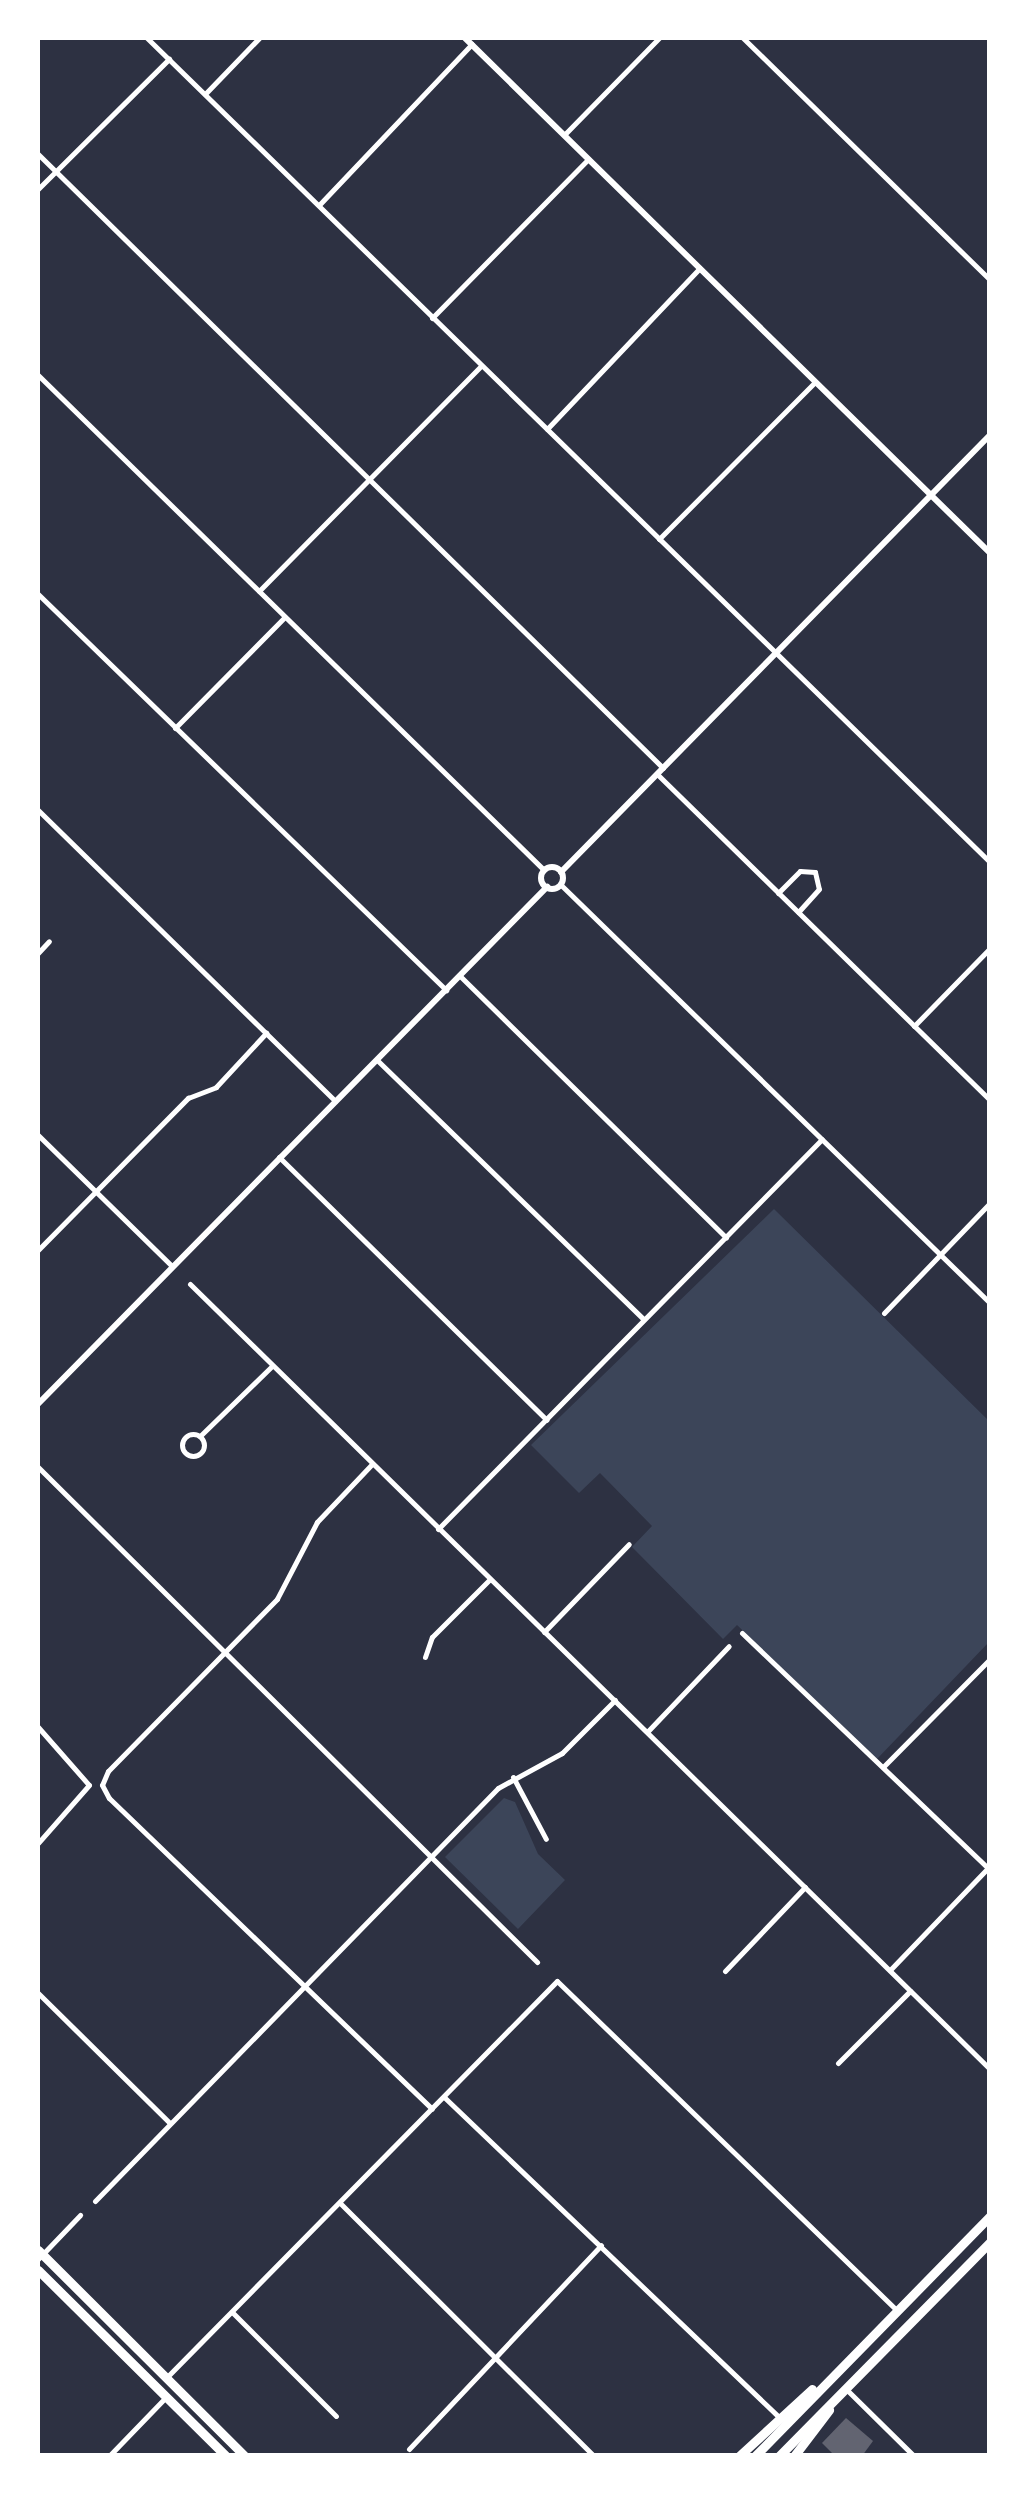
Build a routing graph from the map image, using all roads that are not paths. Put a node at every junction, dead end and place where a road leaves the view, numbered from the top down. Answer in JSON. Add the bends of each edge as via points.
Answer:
{"nodes":[{"id":1,"x":147,"y":38,"type":"edge"},
{"id":2,"x":259,"y":38,"type":"edge"},
{"id":3,"x":465,"y":38,"type":"edge"},
{"id":4,"x":658,"y":38,"type":"edge"},
{"id":5,"x":743,"y":38,"type":"edge"},
{"id":6,"x":472,"y":44,"type":"junction"},
{"id":7,"x":169,"y":59,"type":"junction"},
{"id":8,"x":205,"y":94,"type":"junction"},
{"id":9,"x":564,"y":135,"type":"junction"},
{"id":10,"x":38,"y":154,"type":"edge"},
{"id":11,"x":588,"y":159,"type":"junction"},
{"id":12,"x":55,"y":172,"type":"junction"},
{"id":13,"x":38,"y":189,"type":"edge"},
{"id":14,"x":318,"y":205,"type":"junction"},
{"id":15,"x":700,"y":268,"type":"junction"},
{"id":16,"x":990,"y":280,"type":"edge"},
{"id":17,"x":432,"y":318,"type":"junction"},
{"id":18,"x":480,"y":366,"type":"junction"},
{"id":19,"x":38,"y":375,"type":"edge"},
{"id":20,"x":815,"y":382,"type":"junction"},
{"id":21,"x":547,"y":428,"type":"junction"},
{"id":22,"x":990,"y":435,"type":"edge"},
{"id":23,"x":368,"y":479,"type":"junction"},
{"id":24,"x":931,"y":495,"type":"junction"},
{"id":25,"x":658,"y":538,"type":"junction"},
{"id":26,"x":990,"y":553,"type":"edge"},
{"id":27,"x":258,"y":591,"type":"junction"},
{"id":28,"x":38,"y":594,"type":"edge"},
{"id":29,"x":285,"y":617,"type":"junction"},
{"id":30,"x":775,"y":654,"type":"junction"},
{"id":31,"x":175,"y":728,"type":"junction"},
{"id":32,"x":660,"y":771,"type":"junction"},
{"id":33,"x":38,"y":810,"type":"edge"},
{"id":34,"x":990,"y":862,"type":"edge"},
{"id":35,"x":544,"y":870,"type":"junction"},
{"id":36,"x":561,"y":872,"type":"junction"},
{"id":37,"x":561,"y":885,"type":"junction"},
{"id":38,"x":546,"y":887,"type":"junction"},
{"id":39,"x":778,"y":893,"type":"junction"},
{"id":40,"x":798,"y":912,"type":"junction"},
{"id":41,"x":49,"y":941,"type":"dead end"},
{"id":42,"x":990,"y":948,"type":"edge"},
{"id":43,"x":38,"y":953,"type":"edge"},
{"id":44,"x":460,"y":976,"type":"junction"},
{"id":45,"x":446,"y":990,"type":"junction"},
{"id":46,"x":914,"y":1026,"type":"junction"},
{"id":47,"x":266,"y":1033,"type":"junction"},
{"id":48,"x":377,"y":1060,"type":"junction"},
{"id":49,"x":335,"y":1100,"type":"junction"},
{"id":50,"x":990,"y":1100,"type":"edge"},
{"id":51,"x":38,"y":1135,"type":"edge"},
{"id":52,"x":822,"y":1139,"type":"junction"},
{"id":53,"x":279,"y":1157,"type":"junction"},
{"id":54,"x":95,"y":1192,"type":"junction"},
{"id":55,"x":990,"y":1203,"type":"edge"},
{"id":56,"x":726,"y":1237,"type":"junction"},
{"id":57,"x":38,"y":1250,"type":"edge"},
{"id":58,"x":939,"y":1255,"type":"junction"},
{"id":59,"x":172,"y":1266,"type":"junction"},
{"id":60,"x":190,"y":1284,"type":"dead end"},
{"id":61,"x":990,"y":1304,"type":"edge"},
{"id":62,"x":884,"y":1313,"type":"dead end"},
{"id":63,"x":644,"y":1320,"type":"junction"},
{"id":64,"x":272,"y":1366,"type":"junction"},
{"id":65,"x":38,"y":1404,"type":"edge"},
{"id":66,"x":547,"y":1420,"type":"junction"},
{"id":67,"x":200,"y":1436,"type":"junction"},
{"id":68,"x":372,"y":1464,"type":"junction"},
{"id":69,"x":38,"y":1467,"type":"edge"},
{"id":70,"x":438,"y":1530,"type":"junction"},
{"id":71,"x":629,"y":1544,"type":"dead end"},
{"id":72,"x":489,"y":1580,"type":"junction"},
{"id":73,"x":544,"y":1632,"type":"junction"},
{"id":74,"x":742,"y":1633,"type":"dead end"},
{"id":75,"x":729,"y":1646,"type":"dead end"},
{"id":76,"x":225,"y":1652,"type":"junction"},
{"id":77,"x":425,"y":1657,"type":"dead end"},
{"id":78,"x":990,"y":1658,"type":"edge"},
{"id":79,"x":615,"y":1700,"type":"junction"},
{"id":80,"x":38,"y":1727,"type":"edge"},
{"id":81,"x":648,"y":1731,"type":"junction"},
{"id":82,"x":883,"y":1767,"type":"junction"},
{"id":83,"x":513,"y":1777,"type":"junction"},
{"id":84,"x":546,"y":1839,"type":"dead end"},
{"id":85,"x":38,"y":1843,"type":"edge"},
{"id":86,"x":430,"y":1856,"type":"junction"},
{"id":87,"x":989,"y":1869,"type":"edge"},
{"id":88,"x":805,"y":1887,"type":"junction"},
{"id":89,"x":537,"y":1962,"type":"dead end"},
{"id":90,"x":890,"y":1970,"type":"junction"},
{"id":91,"x":724,"y":1972,"type":"dead end"},
{"id":92,"x":303,"y":1986,"type":"junction"},
{"id":93,"x":910,"y":1991,"type":"junction"},
{"id":94,"x":38,"y":1993,"type":"edge"},
{"id":95,"x":838,"y":2063,"type":"dead end"},
{"id":96,"x":990,"y":2069,"type":"edge"},
{"id":97,"x":444,"y":2096,"type":"junction"},
{"id":98,"x":432,"y":2109,"type":"junction"},
{"id":99,"x":168,"y":2122,"type":"junction"},
{"id":100,"x":95,"y":2201,"type":"dead end"},
{"id":101,"x":340,"y":2203,"type":"junction"},
{"id":102,"x":80,"y":2216,"type":"dead end"},
{"id":103,"x":990,"y":2216,"type":"edge"},
{"id":104,"x":990,"y":2242,"type":"edge"},
{"id":105,"x":601,"y":2245,"type":"junction"},
{"id":106,"x":39,"y":2255,"type":"edge"},
{"id":107,"x":38,"y":2270,"type":"edge"},
{"id":108,"x":896,"y":2310,"type":"junction"},
{"id":109,"x":232,"y":2312,"type":"junction"},
{"id":110,"x":859,"y":2348,"type":"junction"},
{"id":111,"x":495,"y":2358,"type":"junction"},
{"id":112,"x":166,"y":2378,"type":"junction"},
{"id":113,"x":846,"y":2388,"type":"junction"},
{"id":114,"x":166,"y":2397,"type":"junction"},
{"id":115,"x":336,"y":2416,"type":"dead end"},
{"id":116,"x":779,"y":2418,"type":"junction"},
{"id":117,"x":409,"y":2449,"type":"dead end"},
{"id":118,"x":109,"y":2456,"type":"edge"},
{"id":119,"x":226,"y":2456,"type":"edge"},
{"id":120,"x":245,"y":2456,"type":"edge"},
{"id":121,"x":594,"y":2456,"type":"edge"},
{"id":122,"x":739,"y":2456,"type":"edge"},
{"id":123,"x":755,"y":2456,"type":"edge"},
{"id":124,"x":779,"y":2456,"type":"edge"},
{"id":125,"x":794,"y":2456,"type":"edge"},
{"id":126,"x":914,"y":2456,"type":"edge"}],
"edges":[{"from":1,"to":7,"type":"street"},
{"from":2,"to":8,"type":"street"},
{"from":3,"to":6,"type":"street"},
{"from":4,"to":9,"type":"street"},
{"from":5,"to":16,"type":"street"},
{"from":6,"to":9,"type":"street"},
{"from":6,"to":14,"type":"street"},
{"from":7,"to":8,"type":"street"},
{"from":7,"to":12,"type":"street"},
{"from":8,"to":14,"type":"street"},
{"from":9,"to":11,"type":"street"},
{"from":10,"to":12,"type":"street"},
{"from":11,"to":15,"type":"street"},
{"from":11,"to":17,"type":"street"},
{"from":12,"to":13,"type":"street"},
{"from":12,"to":23,"type":"street"},
{"from":14,"to":17,"type":"street"},
{"from":15,"to":20,"type":"street"},
{"from":15,"to":21,"type":"street"},
{"from":17,"to":18,"type":"street"},
{"from":18,"to":21,"type":"street"},
{"from":18,"to":23,"type":"street"},
{"from":19,"to":27,"type":"street"},
{"from":20,"to":24,"type":"street"},
{"from":20,"to":25,"type":"street"},
{"from":21,"to":25,"type":"street"},
{"from":22,"to":24,"type":"street"},
{"from":23,"to":27,"type":"street"},
{"from":23,"to":32,"type":"street"},
{"from":24,"to":26,"type":"street"},
{"from":24,"to":30,"type":"street"},
{"from":25,"to":30,"type":"street"},
{"from":27,"to":29,"type":"street"},
{"from":28,"to":31,"type":"street"},
{"from":29,"to":31,"type":"street"},
{"from":29,"to":35,"type":"street"},
{"from":30,"to":32,"type":"street"},
{"from":30,"to":34,"type":"street"},
{"from":31,"to":45,"type":"street"},
{"from":32,"to":36,"type":"street"},
{"from":32,"to":39,"type":"street"},
{"from":33,"to":47,"type":"street"},
{"from":35,"to":36,"type":"street"},
{"from":35,"to":38,"type":"street"},
{"from":36,"to":37,"type":"street"},
{"from":37,"to":38,"type":"street"},
{"from":37,"to":52,"type":"street"},
{"from":38,"to":44,"type":"street"},
{"from":39,"to":40,"type":"street"},
{"from":39,"to":40,"type":"street","via":[[800,871],[815,872],[819,889]]},
{"from":40,"to":46,"type":"street"},
{"from":41,"to":43,"type":"street"},
{"from":42,"to":46,"type":"street"},
{"from":44,"to":45,"type":"street"},
{"from":44,"to":56,"type":"street"},
{"from":45,"to":48,"type":"street"},
{"from":46,"to":50,"type":"street"},
{"from":47,"to":49,"type":"street"},
{"from":47,"to":54,"type":"street","via":[[216,1087],[188,1098]]},
{"from":48,"to":49,"type":"street"},
{"from":48,"to":63,"type":"street"},
{"from":49,"to":53,"type":"street"},
{"from":51,"to":54,"type":"street"},
{"from":52,"to":56,"type":"street"},
{"from":52,"to":58,"type":"street"},
{"from":53,"to":59,"type":"street"},
{"from":53,"to":66,"type":"street"},
{"from":54,"to":57,"type":"street"},
{"from":54,"to":59,"type":"street"},
{"from":55,"to":58,"type":"street"},
{"from":56,"to":63,"type":"street"},
{"from":58,"to":61,"type":"street"},
{"from":58,"to":62,"type":"street"},
{"from":59,"to":65,"type":"street"},
{"from":60,"to":64,"type":"street"},
{"from":63,"to":66,"type":"street"},
{"from":64,"to":67,"type":"street"},
{"from":64,"to":68,"type":"street"},
{"from":66,"to":70,"type":"street"},
{"from":67,"to":67,"type":"street","via":[[202,1453],[187,1455],[184,1438]]},
{"from":68,"to":70,"type":"street"},
{"from":68,"to":76,"type":"street","via":[[317,1522],[278,1599]]},
{"from":69,"to":76,"type":"street"},
{"from":70,"to":72,"type":"street"},
{"from":71,"to":73,"type":"street"},
{"from":72,"to":73,"type":"street"},
{"from":72,"to":77,"type":"street","via":[[432,1638]]},
{"from":73,"to":79,"type":"street"},
{"from":74,"to":82,"type":"street"},
{"from":75,"to":81,"type":"street"},
{"from":76,"to":86,"type":"street"},
{"from":76,"to":92,"type":"street","via":[[102,1784]]},
{"from":78,"to":82,"type":"street"},
{"from":79,"to":81,"type":"street"},
{"from":79,"to":83,"type":"street","via":[[562,1753]]},
{"from":80,"to":85,"type":"street","via":[[89,1785]]},
{"from":81,"to":88,"type":"street"},
{"from":82,"to":87,"type":"street"},
{"from":83,"to":84,"type":"street"},
{"from":83,"to":86,"type":"street"},
{"from":86,"to":89,"type":"street"},
{"from":86,"to":92,"type":"street"},
{"from":87,"to":90,"type":"street"},
{"from":88,"to":90,"type":"street"},
{"from":88,"to":91,"type":"street"},
{"from":90,"to":93,"type":"street"},
{"from":92,"to":98,"type":"street"},
{"from":92,"to":99,"type":"street"},
{"from":93,"to":95,"type":"street"},
{"from":93,"to":96,"type":"street"},
{"from":94,"to":99,"type":"street"},
{"from":97,"to":98,"type":"street"},
{"from":97,"to":105,"type":"street"},
{"from":97,"to":108,"type":"street","via":[[557,1981]]},
{"from":98,"to":101,"type":"street"},
{"from":99,"to":100,"type":"street"},
{"from":101,"to":109,"type":"street"},
{"from":101,"to":111,"type":"street"},
{"from":102,"to":106,"type":"street"},
{"from":103,"to":108,"type":"highway"},
{"from":104,"to":113,"type":"highway"},
{"from":105,"to":111,"type":"street"},
{"from":105,"to":116,"type":"street"},
{"from":106,"to":112,"type":"highway"},
{"from":107,"to":114,"type":"highway"},
{"from":108,"to":110,"type":"highway"},
{"from":109,"to":112,"type":"street"},
{"from":109,"to":115,"type":"street"},
{"from":110,"to":116,"type":"highway"},
{"from":110,"to":123,"type":"highway"},
{"from":111,"to":117,"type":"street"},
{"from":111,"to":121,"type":"street"},
{"from":112,"to":114,"type":"highway"},
{"from":112,"to":120,"type":"highway"},
{"from":113,"to":124,"type":"highway"},
{"from":113,"to":125,"type":"highway"},
{"from":113,"to":126,"type":"street"},
{"from":114,"to":118,"type":"street"},
{"from":114,"to":119,"type":"highway"},
{"from":116,"to":122,"type":"highway"}]}
